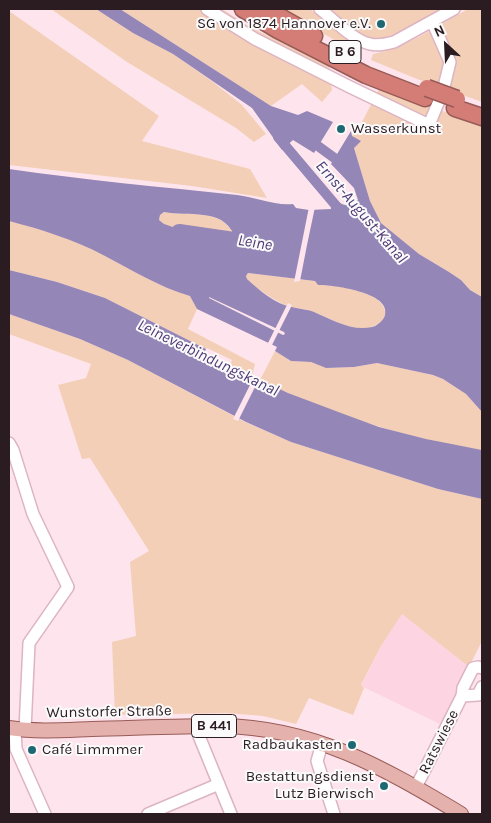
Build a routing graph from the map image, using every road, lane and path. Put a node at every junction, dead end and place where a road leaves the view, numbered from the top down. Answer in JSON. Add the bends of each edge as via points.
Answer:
{"nodes":[{"id":1,"x":207,"y":9,"type":"edge"},
{"id":2,"x":243,"y":9,"type":"edge"},
{"id":3,"x":266,"y":9,"type":"edge"},
{"id":4,"x":320,"y":9,"type":"edge"},
{"id":5,"x":454,"y":9,"type":"edge"},
{"id":6,"x":432,"y":21,"type":"junction"},
{"id":7,"x":426,"y":93,"type":"junction"},
{"id":8,"x":456,"y":104,"type":"junction"},
{"id":9,"x":482,"y":107,"type":"edge"},
{"id":10,"x":482,"y":117,"type":"edge"},
{"id":11,"x":9,"y":443,"type":"edge"},
{"id":12,"x":482,"y":668,"type":"edge"},
{"id":13,"x":482,"y":687,"type":"edge"},
{"id":14,"x":462,"y":696,"type":"junction"},
{"id":15,"x":199,"y":726,"type":"junction"},
{"id":16,"x":16,"y":729,"type":"edge"},
{"id":17,"x":322,"y":744,"type":"junction"},
{"id":18,"x":219,"y":784,"type":"junction"},
{"id":19,"x":416,"y":787,"type":"junction"},
{"id":20,"x":45,"y":814,"type":"edge"},
{"id":21,"x":148,"y":814,"type":"edge"},
{"id":22,"x":231,"y":814,"type":"edge"},
{"id":23,"x":334,"y":814,"type":"edge"},
{"id":24,"x":461,"y":814,"type":"edge"}],
"edges":[{"from":1,"to":6,"type":"street","via":[[255,39],[429,125],[443,91],[450,62]]},
{"from":2,"to":7,"type":"highway","number":"B 6","via":[[366,75]]},
{"from":3,"to":7,"type":"highway","number":"B 6"},
{"from":4,"to":6,"type":"street","via":[[369,44],[394,42]]},
{"from":5,"to":6,"type":"street"},
{"from":7,"to":8,"type":"highway","number":"B 6","bridge":true},
{"from":8,"to":9,"type":"highway","number":"B 6"},
{"from":8,"to":10,"type":"highway","number":"B 6"},
{"from":11,"to":16,"type":"street","via":[[33,514],[68,587],[29,643]]},
{"from":12,"to":14,"type":"street","name":"Ratswiese","via":[[473,668]]},
{"from":13,"to":14,"type":"street","name":"Ratswiese","via":[[478,695]]},
{"from":14,"to":19,"type":"street","name":"Ratswiese"},
{"from":15,"to":16,"type":"main road","name":"Wunstorfer Straße","number":"B 441","via":[[51,731]]},
{"from":15,"to":17,"type":"main road","name":"Wunstorfer Straße","number":"B 441","via":[[268,730]]},
{"from":15,"to":18,"type":"street","via":[[199,736]]},
{"from":16,"to":20,"type":"street","via":[[16,749]]},
{"from":17,"to":19,"type":"main road","name":"Wunstorfer Straße","number":"B 441","via":[[367,761]]},
{"from":17,"to":23,"type":"street","via":[[317,761]]},
{"from":18,"to":21,"type":"street"},
{"from":18,"to":22,"type":"street"},
{"from":19,"to":24,"type":"main road","name":"Wunstorfer Straße","number":"B 441"}]}
